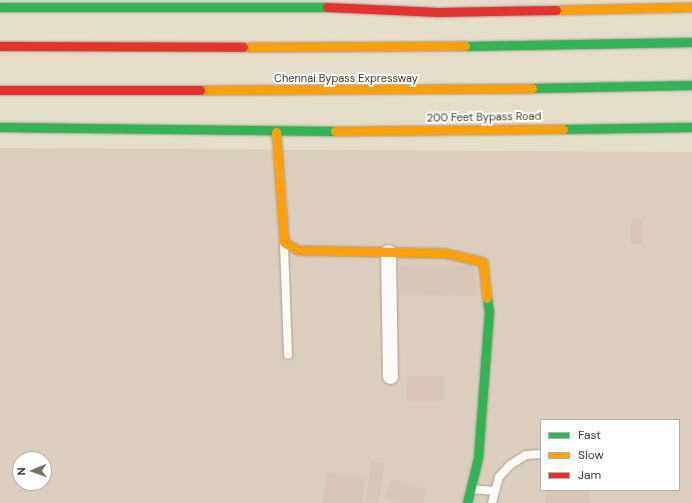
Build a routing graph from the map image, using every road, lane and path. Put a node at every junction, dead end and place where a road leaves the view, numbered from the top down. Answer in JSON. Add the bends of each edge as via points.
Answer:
{"nodes":[{"id":1,"x":282,"y":3,"type":"edge"},
{"id":2,"x":585,"y":3,"type":"edge"},
{"id":3,"x":164,"y":4,"type":"edge"},
{"id":4,"x":513,"y":5,"type":"edge"},
{"id":5,"x":375,"y":6,"type":"edge"},
{"id":6,"x":436,"y":6,"type":"edge"},
{"id":7,"x":0,"y":7,"type":"edge"},
{"id":8,"x":692,"y":7,"type":"edge"},
{"id":9,"x":692,"y":42,"type":"edge"},
{"id":10,"x":0,"y":46,"type":"edge"},
{"id":11,"x":692,"y":85,"type":"edge"},
{"id":12,"x":0,"y":90,"type":"edge"},
{"id":13,"x":0,"y":127,"type":"edge"},
{"id":14,"x":692,"y":127,"type":"edge"},
{"id":15,"x":276,"y":132,"type":"junction"},
{"id":16,"x":284,"y":242,"type":"junction"},
{"id":17,"x":388,"y":252,"type":"junction"},
{"id":18,"x":288,"y":355,"type":"dead end"},
{"id":19,"x":390,"y":376,"type":"dead end"},
{"id":20,"x":540,"y":454,"type":"edge"},
{"id":21,"x":471,"y":489,"type":"junction"},
{"id":22,"x":492,"y":491,"type":"junction"},
{"id":23,"x":468,"y":503,"type":"edge"},
{"id":24,"x":492,"y":503,"type":"edge"}],
"edges":[{"from":1,"to":3,"type":"main road"},
{"from":1,"to":5,"type":"main road"},
{"from":2,"to":4,"type":"main road"},
{"from":2,"to":8,"type":"main road"},
{"from":3,"to":7,"type":"main road"},
{"from":4,"to":6,"type":"main road"},
{"from":5,"to":6,"type":"main road"},
{"from":9,"to":10,"type":"main road","via":[[407,46]]},
{"from":11,"to":12,"type":"main road","name":"Chennai Bypass Expressway","via":[[408,90]]},
{"from":13,"to":15,"type":"main road","name":"200 Feet Bypass Road"},
{"from":14,"to":15,"type":"main road","name":"200 Feet Bypass Road"},
{"from":15,"to":16,"type":"main road"},
{"from":16,"to":17,"type":"main road","via":[[298,250]]},
{"from":16,"to":18,"type":"lane"},
{"from":17,"to":19,"type":"street"},
{"from":17,"to":21,"type":"main road","via":[[445,254],[483,262],[489,312],[478,458]]},
{"from":20,"to":22,"type":"lane","via":[[526,455],[510,465],[499,477]]},
{"from":21,"to":22,"type":"lane"},
{"from":21,"to":23,"type":"main road"},
{"from":22,"to":24,"type":"lane"}]}
